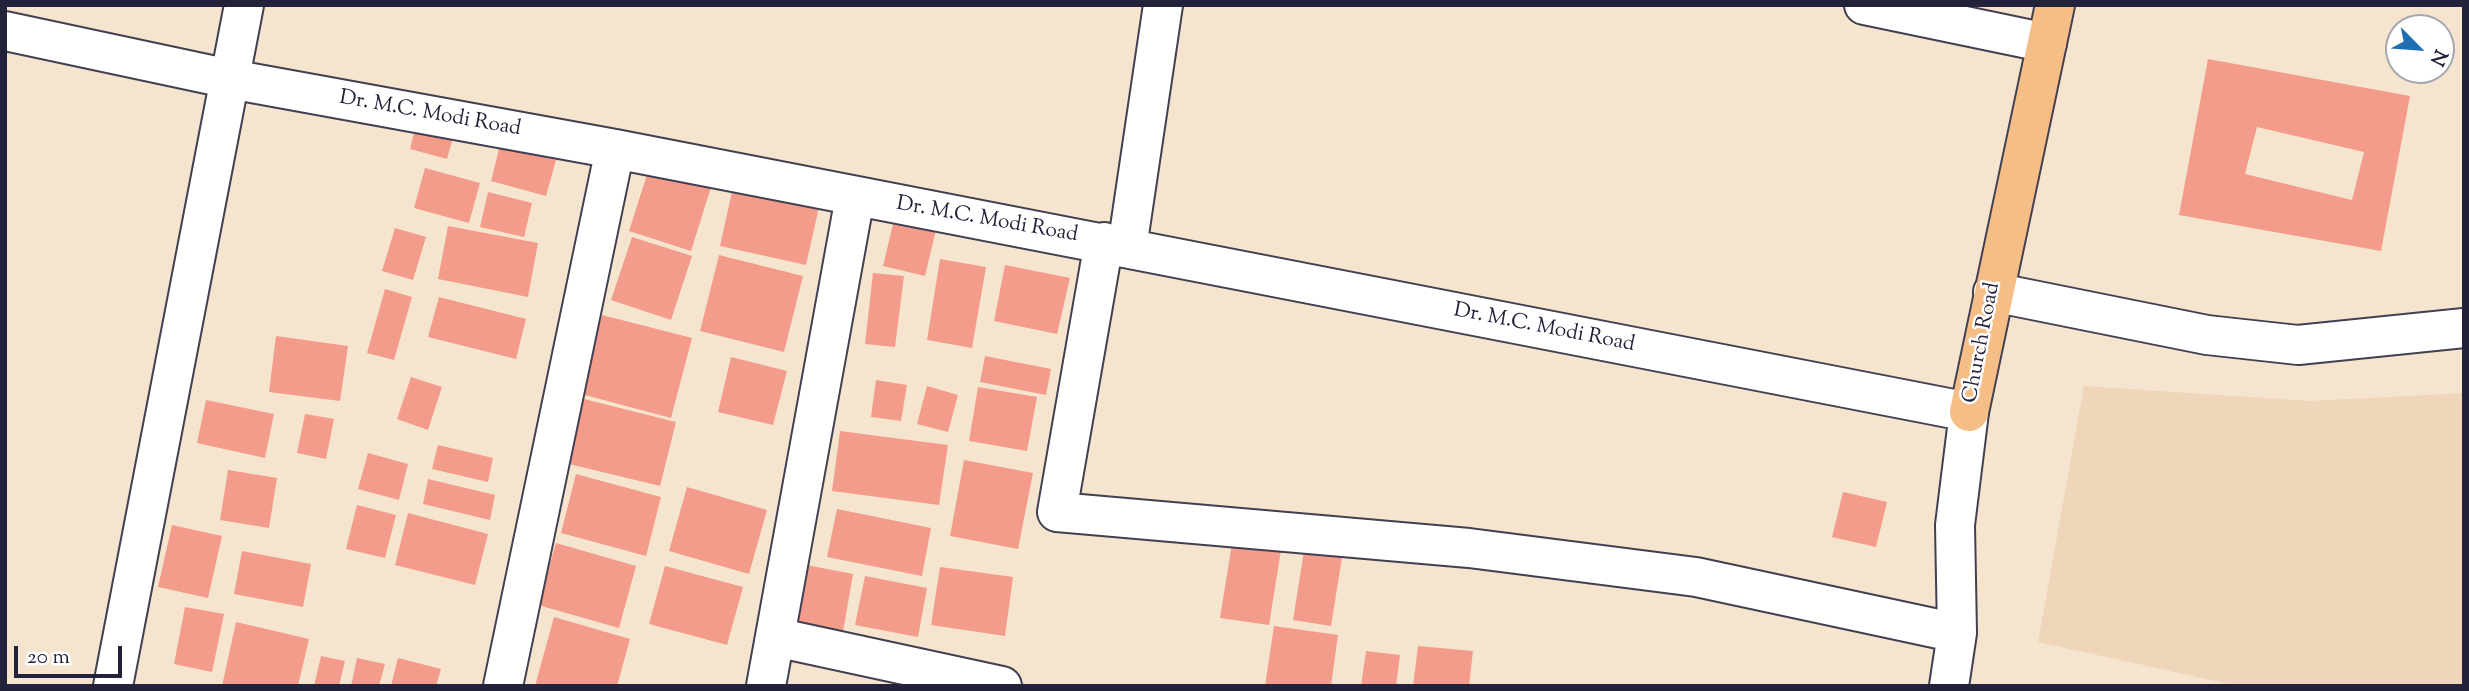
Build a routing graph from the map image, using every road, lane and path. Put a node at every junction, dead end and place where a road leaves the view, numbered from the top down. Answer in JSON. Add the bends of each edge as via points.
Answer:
{"nodes":[{"id":1,"x":244,"y":5,"type":"edge"},
{"id":2,"x":1163,"y":5,"type":"edge"},
{"id":3,"x":1864,"y":5,"type":"edge"},
{"id":4,"x":2055,"y":5,"type":"edge"},
{"id":5,"x":5,"y":31,"type":"edge"},
{"id":6,"x":2047,"y":43,"type":"junction"},
{"id":7,"x":230,"y":79,"type":"junction"},
{"id":8,"x":615,"y":149,"type":"junction"},
{"id":9,"x":855,"y":197,"type":"junction"},
{"id":10,"x":1116,"y":245,"type":"junction"},
{"id":11,"x":1993,"y":292,"type":"junction"},
{"id":12,"x":2464,"y":328,"type":"edge"},
{"id":13,"x":1969,"y":412,"type":"junction"},
{"id":14,"x":1956,"y":633,"type":"junction"},
{"id":15,"x":775,"y":637,"type":"junction"},
{"id":16,"x":113,"y":686,"type":"edge"},
{"id":17,"x":503,"y":686,"type":"edge"},
{"id":18,"x":766,"y":686,"type":"edge"},
{"id":19,"x":1002,"y":686,"type":"edge"},
{"id":20,"x":1949,"y":686,"type":"edge"}],
"edges":[{"from":1,"to":7,"type":"street"},
{"from":2,"to":10,"type":"street"},
{"from":3,"to":6,"type":"street"},
{"from":4,"to":6,"type":"main road","name":"Church Road"},
{"from":5,"to":7,"type":"street","name":"Dr. M.C. Modi Road"},
{"from":6,"to":11,"type":"main road","name":"Church Road"},
{"from":7,"to":8,"type":"street","name":"Dr. M.C. Modi Road"},
{"from":7,"to":16,"type":"street"},
{"from":8,"to":9,"type":"street","name":"Dr. M.C. Modi Road"},
{"from":8,"to":17,"type":"street"},
{"from":9,"to":10,"type":"street","name":"Dr. M.C. Modi Road"},
{"from":9,"to":15,"type":"street"},
{"from":10,"to":13,"type":"street","name":"Dr. M.C. Modi Road"},
{"from":10,"to":14,"type":"street","via":[[1057,512],[1469,548],[1696,577]]},
{"from":11,"to":12,"type":"street","via":[[2207,335],[2298,345]]},
{"from":11,"to":13,"type":"main road","name":"Church Road"},
{"from":13,"to":14,"type":"street","name":"Church Road","via":[[1955,525]]},
{"from":14,"to":20,"type":"street","name":"Church Road"},
{"from":15,"to":18,"type":"street"},
{"from":15,"to":19,"type":"street"}]}
